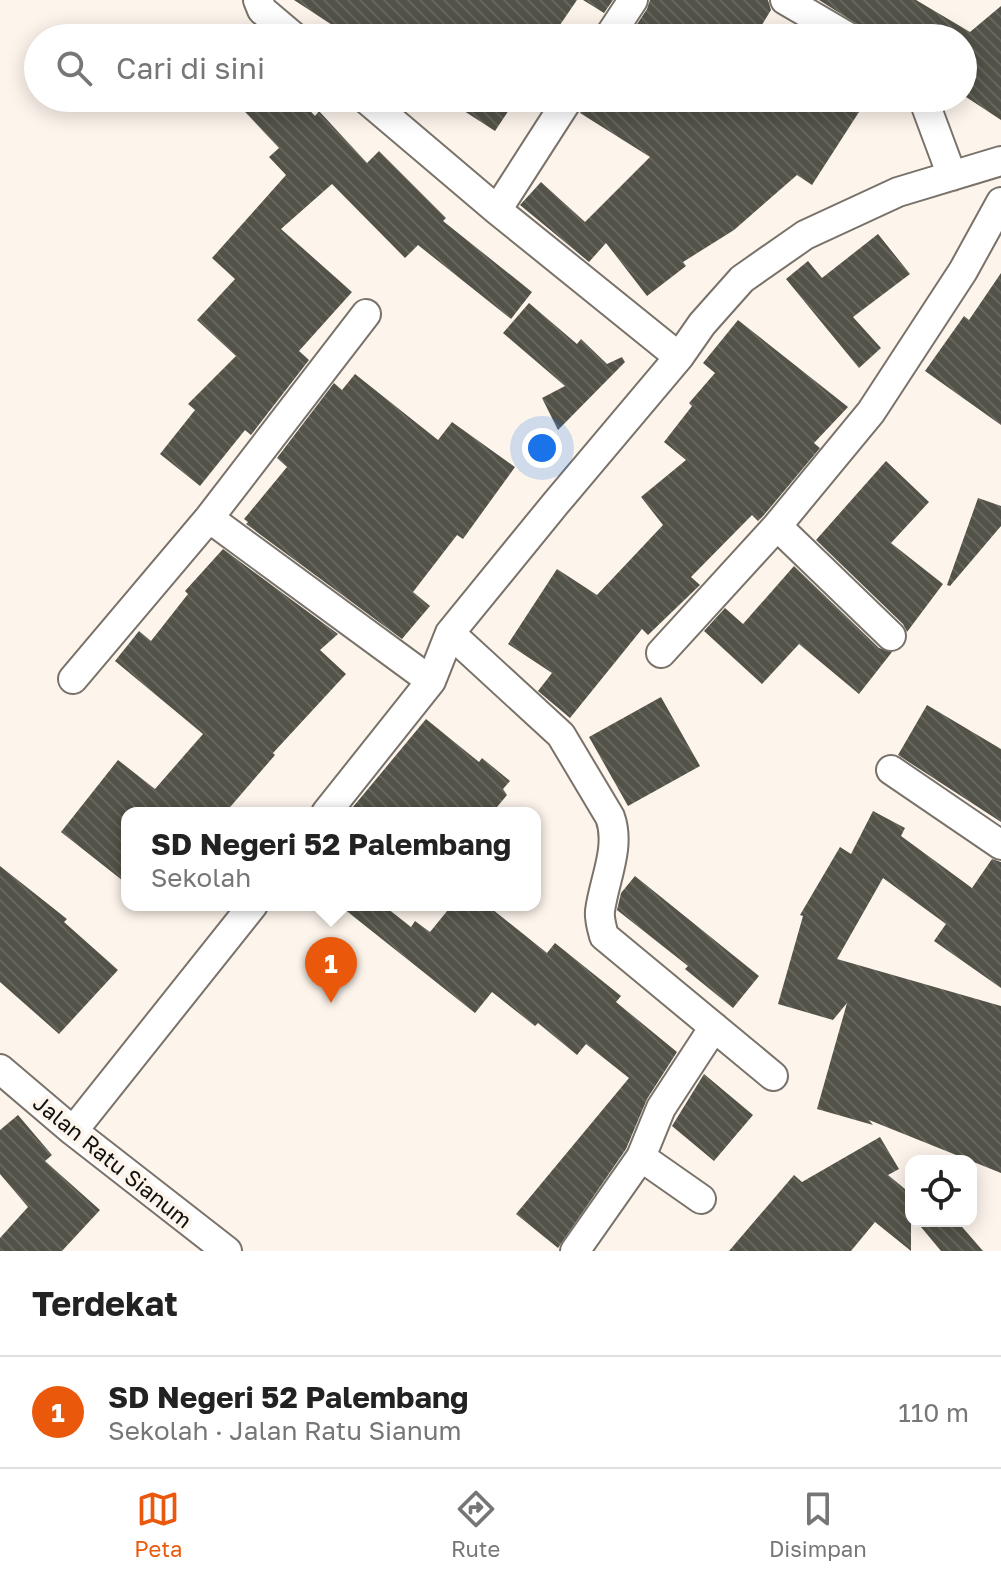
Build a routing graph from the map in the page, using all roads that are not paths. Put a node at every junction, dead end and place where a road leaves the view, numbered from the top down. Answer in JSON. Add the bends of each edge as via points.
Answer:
{"nodes":[{"id":1,"x":258,"y":0,"type":"edge"},
{"id":2,"x":633,"y":0,"type":"edge"},
{"id":3,"x":785,"y":0,"type":"edge"},
{"id":4,"x":278,"y":24,"type":"edge"},
{"id":5,"x":617,"y":24,"type":"edge"},
{"id":6,"x":826,"y":24,"type":"edge"},
{"id":7,"x":382,"y":112,"type":"edge"},
{"id":8,"x":560,"y":112,"type":"edge"},
{"id":9,"x":928,"y":112,"type":"edge"},
{"id":10,"x":1001,"y":161,"type":"edge"},
{"id":11,"x":952,"y":176,"type":"junction"},
{"id":12,"x":1001,"y":202,"type":"edge"},
{"id":13,"x":497,"y":210,"type":"junction"},
{"id":14,"x":366,"y":314,"type":"dead end"},
{"id":15,"x":679,"y":357,"type":"junction"},
{"id":16,"x":209,"y":518,"type":"junction"},
{"id":17,"x":777,"y":526,"type":"junction"},
{"id":18,"x":450,"y":633,"type":"junction"},
{"id":19,"x":891,"y":636,"type":"dead end"},
{"id":20,"x":661,"y":653,"type":"dead end"},
{"id":21,"x":73,"y":679,"type":"dead end"},
{"id":22,"x":431,"y":681,"type":"junction"},
{"id":23,"x":891,"y":770,"type":"dead end"},
{"id":24,"x":331,"y":807,"type":"edge"},
{"id":25,"x":1001,"y":845,"type":"edge"},
{"id":26,"x":248,"y":911,"type":"edge"},
{"id":27,"x":714,"y":1027,"type":"junction"},
{"id":28,"x":0,"y":1069,"type":"edge"},
{"id":29,"x":773,"y":1076,"type":"dead end"},
{"id":30,"x":73,"y":1131,"type":"junction"},
{"id":31,"x":641,"y":1157,"type":"junction"},
{"id":32,"x":701,"y":1199,"type":"dead end"},
{"id":33,"x":227,"y":1251,"type":"edge"},
{"id":34,"x":575,"y":1251,"type":"edge"}],
"edges":[{"from":1,"to":4,"type":"street"},
{"from":2,"to":5,"type":"street"},
{"from":3,"to":6,"type":"street"},
{"from":7,"to":13,"type":"street"},
{"from":8,"to":13,"type":"street"},
{"from":9,"to":11,"type":"street"},
{"from":10,"to":11,"type":"street"},
{"from":11,"to":15,"type":"street","via":[[898,192],[805,235],[742,279]]},
{"from":12,"to":17,"type":"street","via":[[963,271],[871,412]]},
{"from":13,"to":15,"type":"street"},
{"from":14,"to":16,"type":"street"},
{"from":15,"to":18,"type":"street"},
{"from":16,"to":21,"type":"street"},
{"from":16,"to":22,"type":"street"},
{"from":17,"to":19,"type":"street"},
{"from":17,"to":20,"type":"street"},
{"from":18,"to":22,"type":"street"},
{"from":18,"to":27,"type":"street","via":[[561,735],[610,817],[614,842],[600,911],[604,936]]},
{"from":22,"to":24,"type":"street"},
{"from":23,"to":25,"type":"street"},
{"from":26,"to":30,"type":"street"},
{"from":27,"to":29,"type":"street"},
{"from":27,"to":31,"type":"street","via":[[661,1108]]},
{"from":28,"to":30,"type":"street","name":"Jalan Ratu Sianum"},
{"from":30,"to":33,"type":"street","name":"Jalan Ratu Sianum"},
{"from":31,"to":32,"type":"street"},
{"from":31,"to":34,"type":"street"}]}
